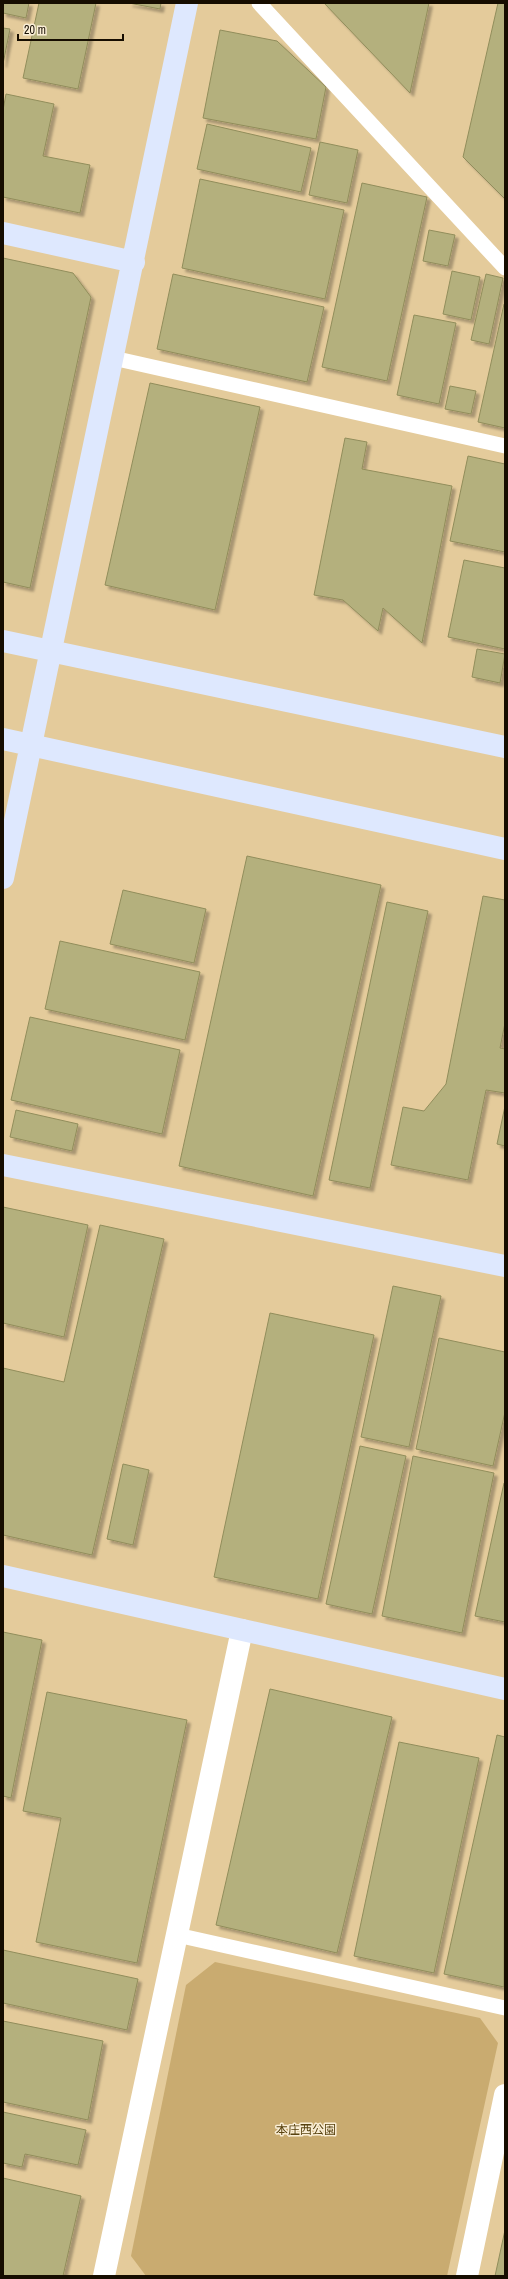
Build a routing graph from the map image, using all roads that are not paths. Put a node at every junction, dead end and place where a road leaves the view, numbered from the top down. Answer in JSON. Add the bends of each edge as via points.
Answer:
{"nodes":[{"id":1,"x":187,"y":3,"type":"edge"},
{"id":2,"x":259,"y":3,"type":"edge"},
{"id":3,"x":3,"y":233,"type":"edge"},
{"id":4,"x":134,"y":262,"type":"junction"},
{"id":5,"x":505,"y":268,"type":"edge"},
{"id":6,"x":113,"y":358,"type":"junction"},
{"id":7,"x":505,"y":446,"type":"edge"},
{"id":8,"x":3,"y":641,"type":"edge"},
{"id":9,"x":50,"y":651,"type":"junction"},
{"id":10,"x":3,"y":739,"type":"edge"},
{"id":11,"x":30,"y":745,"type":"junction"},
{"id":12,"x":505,"y":747,"type":"edge"},
{"id":13,"x":505,"y":849,"type":"edge"},
{"id":14,"x":3,"y":878,"type":"edge"},
{"id":15,"x":3,"y":1165,"type":"edge"},
{"id":16,"x":505,"y":1266,"type":"edge"},
{"id":17,"x":3,"y":1576,"type":"edge"},
{"id":18,"x":242,"y":1630,"type":"junction"},
{"id":19,"x":505,"y":1689,"type":"edge"},
{"id":20,"x":177,"y":1935,"type":"junction"},
{"id":21,"x":505,"y":2008,"type":"edge"},
{"id":22,"x":505,"y":2095,"type":"edge"},
{"id":23,"x":104,"y":2276,"type":"edge"},
{"id":24,"x":467,"y":2276,"type":"edge"}],
"edges":[{"from":1,"to":4,"type":"street"},
{"from":2,"to":5,"type":"lane"},
{"from":3,"to":4,"type":"street"},
{"from":4,"to":6,"type":"street"},
{"from":6,"to":7,"type":"lane"},
{"from":6,"to":9,"type":"street"},
{"from":8,"to":9,"type":"street"},
{"from":9,"to":11,"type":"street"},
{"from":9,"to":12,"type":"street"},
{"from":10,"to":11,"type":"street"},
{"from":11,"to":13,"type":"street"},
{"from":11,"to":14,"type":"street"},
{"from":15,"to":16,"type":"street"},
{"from":17,"to":18,"type":"street"},
{"from":18,"to":19,"type":"street"},
{"from":18,"to":20,"type":"street"},
{"from":20,"to":21,"type":"lane"},
{"from":20,"to":23,"type":"street"},
{"from":22,"to":24,"type":"street"}]}
